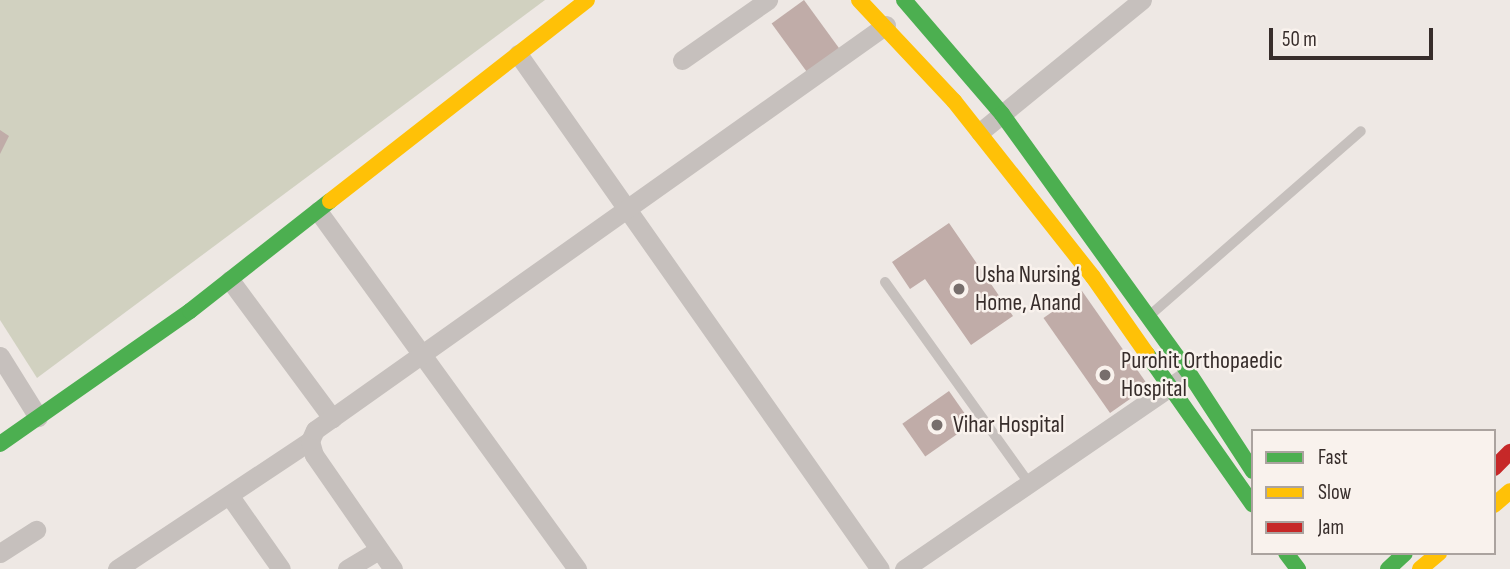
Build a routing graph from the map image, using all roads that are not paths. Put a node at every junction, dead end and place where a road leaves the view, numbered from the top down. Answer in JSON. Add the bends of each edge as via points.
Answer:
{"nodes":[{"id":1,"x":587,"y":0,"type":"edge"},
{"id":2,"x":768,"y":0,"type":"edge"},
{"id":3,"x":859,"y":0,"type":"edge"},
{"id":4,"x":904,"y":0,"type":"edge"},
{"id":5,"x":1142,"y":0,"type":"edge"},
{"id":6,"x":886,"y":25,"type":"junction"},
{"id":7,"x":518,"y":54,"type":"junction"},
{"id":8,"x":682,"y":60,"type":"dead end"},
{"id":9,"x":1002,"y":114,"type":"junction"},
{"id":10,"x":1361,"y":131,"type":"dead end"},
{"id":11,"x":980,"y":132,"type":"junction"},
{"id":12,"x":628,"y":209,"type":"junction"},
{"id":13,"x":318,"y":211,"type":"junction"},
{"id":14,"x":230,"y":280,"type":"junction"},
{"id":15,"x":885,"y":282,"type":"dead end"},
{"id":16,"x":1148,"y":317,"type":"junction"},
{"id":17,"x":422,"y":355,"type":"junction"},
{"id":18,"x":0,"y":356,"type":"edge"},
{"id":19,"x":1189,"y":373,"type":"junction"},
{"id":20,"x":1170,"y":387,"type":"junction"},
{"id":21,"x":38,"y":417,"type":"junction"},
{"id":22,"x":332,"y":418,"type":"junction"},
{"id":23,"x":310,"y":441,"type":"junction"},
{"id":24,"x":0,"y":444,"type":"edge"},
{"id":25,"x":1251,"y":468,"type":"edge"},
{"id":26,"x":1029,"y":483,"type":"junction"},
{"id":27,"x":1510,"y":491,"type":"edge"},
{"id":28,"x":229,"y":495,"type":"junction"},
{"id":29,"x":1251,"y":502,"type":"edge"},
{"id":30,"x":1496,"y":503,"type":"edge"},
{"id":31,"x":36,"y":530,"type":"dead end"},
{"id":32,"x":379,"y":550,"type":"junction"},
{"id":33,"x":0,"y":553,"type":"edge"},
{"id":34,"x":1403,"y":555,"type":"edge"},
{"id":35,"x":1437,"y":555,"type":"edge"},
{"id":36,"x":117,"y":569,"type":"edge"},
{"id":37,"x":281,"y":569,"type":"edge"},
{"id":38,"x":347,"y":569,"type":"edge"},
{"id":39,"x":393,"y":569,"type":"edge"},
{"id":40,"x":577,"y":569,"type":"edge"},
{"id":41,"x":880,"y":569,"type":"edge"},
{"id":42,"x":904,"y":569,"type":"edge"},
{"id":43,"x":1388,"y":569,"type":"edge"},
{"id":44,"x":1420,"y":569,"type":"edge"}],
"edges":[{"from":1,"to":7,"type":"street"},
{"from":2,"to":8,"type":"street"},
{"from":3,"to":6,"type":"street"},
{"from":4,"to":9,"type":"street"},
{"from":5,"to":9,"type":"street"},
{"from":6,"to":11,"type":"street"},
{"from":6,"to":12,"type":"street"},
{"from":7,"to":12,"type":"street"},
{"from":7,"to":13,"type":"street"},
{"from":9,"to":11,"type":"street"},
{"from":9,"to":16,"type":"street"},
{"from":10,"to":16,"type":"lane"},
{"from":11,"to":20,"type":"street","via":[[1093,277]]},
{"from":12,"to":17,"type":"street"},
{"from":12,"to":41,"type":"street"},
{"from":13,"to":14,"type":"street"},
{"from":13,"to":17,"type":"street"},
{"from":14,"to":21,"type":"street"},
{"from":14,"to":22,"type":"street"},
{"from":15,"to":26,"type":"lane"},
{"from":16,"to":19,"type":"street"},
{"from":17,"to":22,"type":"street"},
{"from":17,"to":40,"type":"street"},
{"from":18,"to":21,"type":"street"},
{"from":19,"to":20,"type":"street"},
{"from":19,"to":25,"type":"street"},
{"from":20,"to":26,"type":"street"},
{"from":20,"to":29,"type":"street"},
{"from":21,"to":24,"type":"street"},
{"from":22,"to":23,"type":"street","via":[[315,430]]},
{"from":23,"to":28,"type":"street"},
{"from":23,"to":32,"type":"street","via":[[314,454]]},
{"from":26,"to":42,"type":"street"},
{"from":27,"to":30,"type":"street"},
{"from":28,"to":36,"type":"street"},
{"from":28,"to":37,"type":"street"},
{"from":31,"to":33,"type":"street"},
{"from":32,"to":38,"type":"street"},
{"from":32,"to":39,"type":"street"},
{"from":34,"to":43,"type":"street"},
{"from":35,"to":44,"type":"street"}]}
